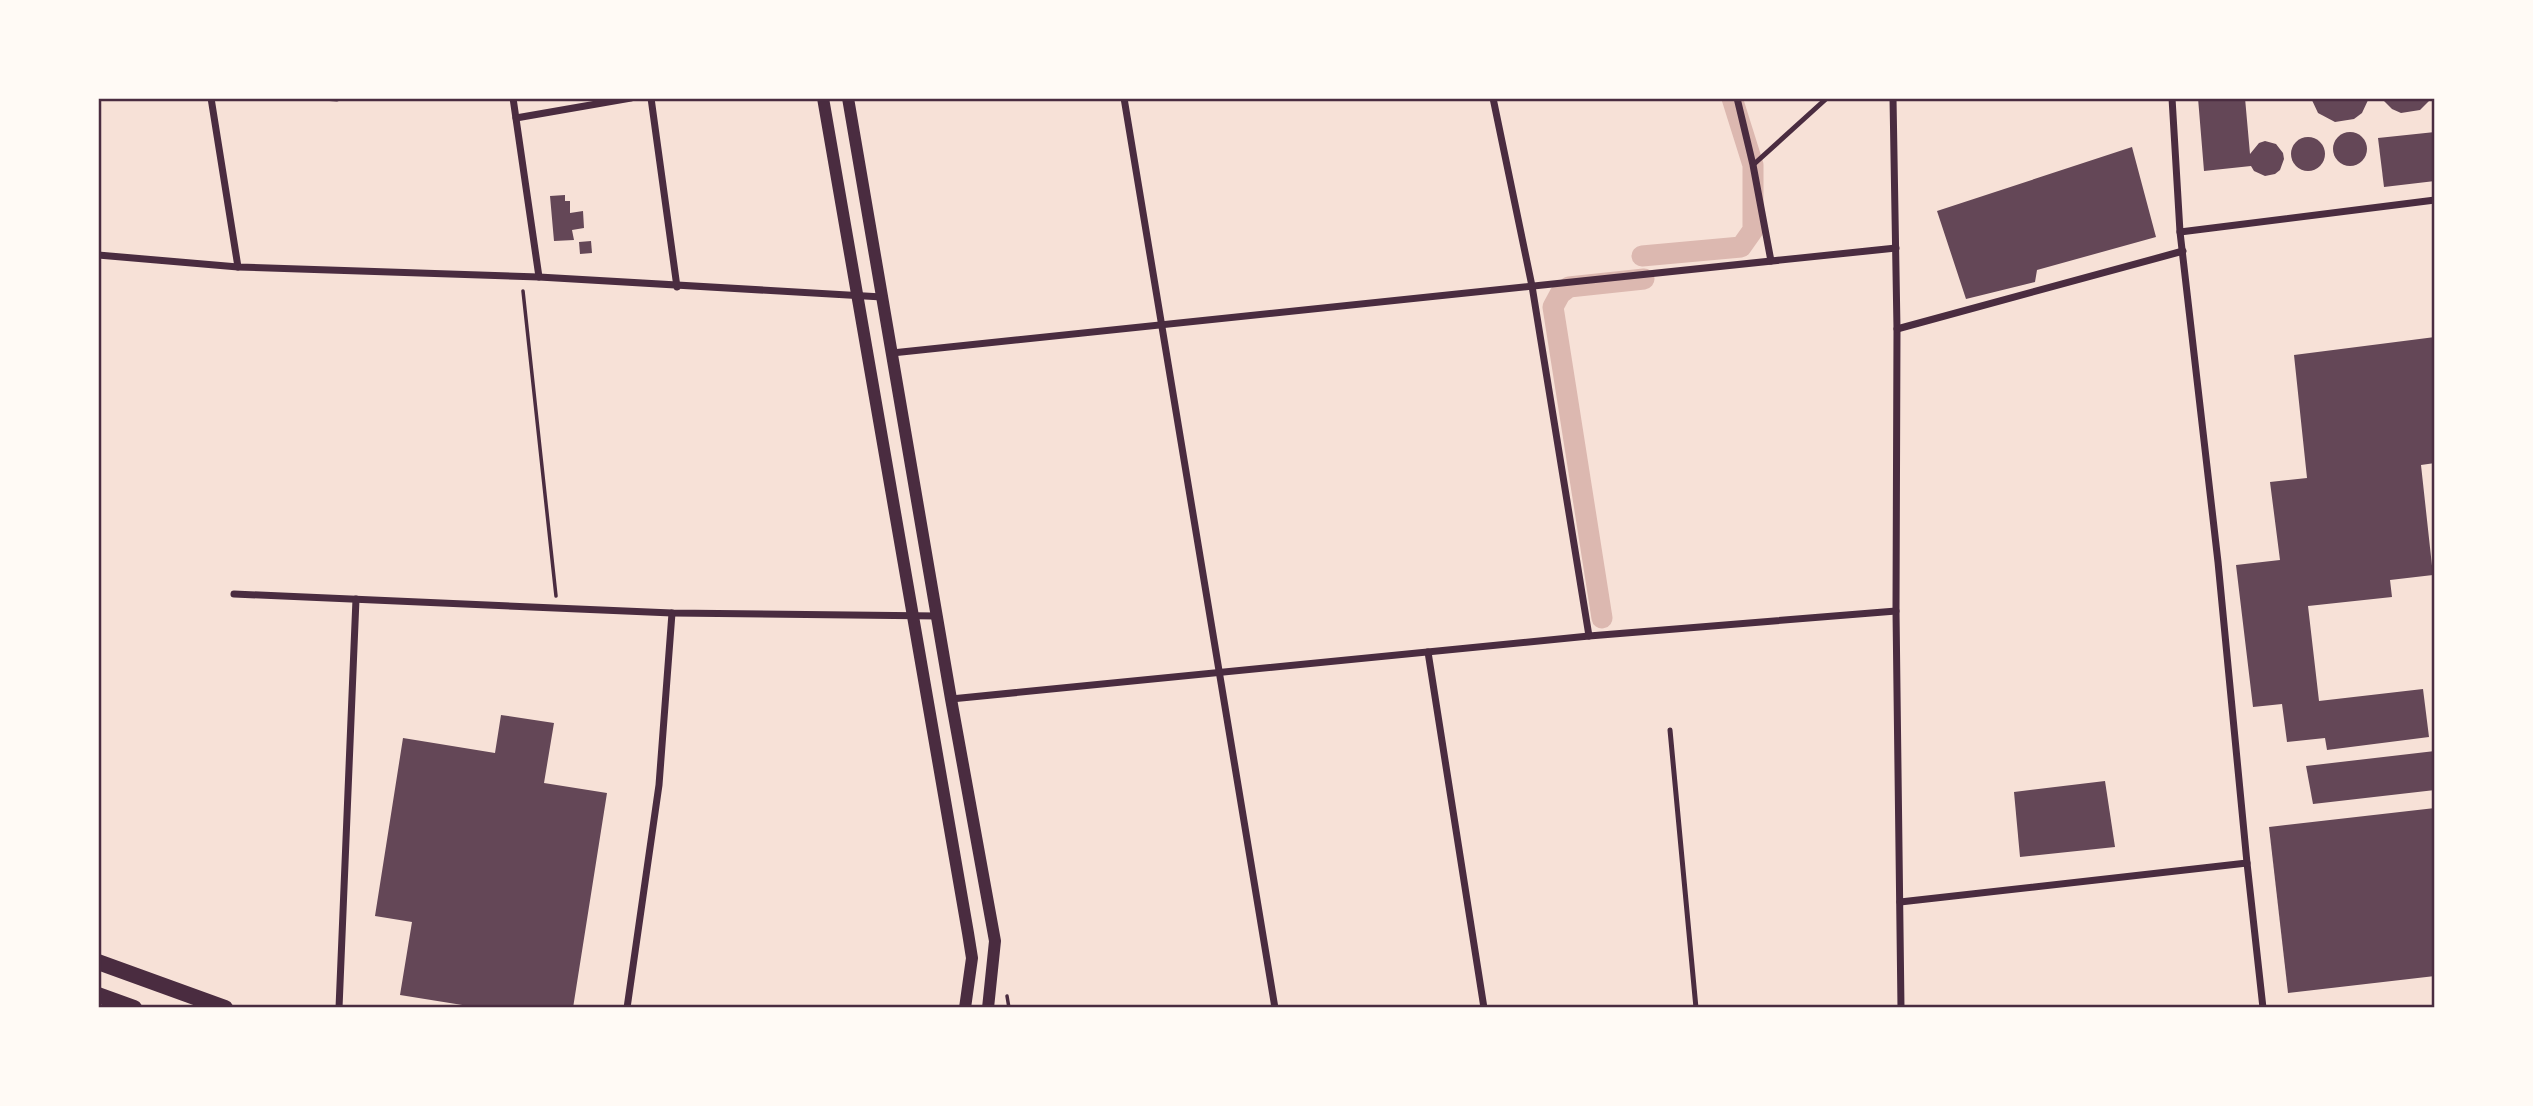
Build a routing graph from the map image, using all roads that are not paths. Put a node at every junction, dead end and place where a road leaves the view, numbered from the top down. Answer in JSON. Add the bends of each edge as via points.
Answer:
{"nodes":[{"id":1,"x":211,"y":98,"type":"edge"},
{"id":2,"x":322,"y":98,"type":"edge"},
{"id":3,"x":513,"y":98,"type":"edge"},
{"id":4,"x":631,"y":98,"type":"edge"},
{"id":5,"x":650,"y":98,"type":"edge"},
{"id":6,"x":823,"y":98,"type":"edge"},
{"id":7,"x":848,"y":98,"type":"edge"},
{"id":8,"x":1125,"y":98,"type":"edge"},
{"id":9,"x":1493,"y":98,"type":"edge"},
{"id":10,"x":1737,"y":98,"type":"edge"},
{"id":11,"x":1827,"y":98,"type":"edge"},
{"id":12,"x":1893,"y":98,"type":"edge"},
{"id":13,"x":2172,"y":98,"type":"edge"},
{"id":14,"x":337,"y":99,"type":"edge"},
{"id":15,"x":516,"y":118,"type":"junction"},
{"id":16,"x":1753,"y":165,"type":"junction"},
{"id":17,"x":2435,"y":200,"type":"edge"},
{"id":18,"x":2180,"y":232,"type":"junction"},
{"id":19,"x":1896,"y":248,"type":"junction"},
{"id":20,"x":2183,"y":251,"type":"junction"},
{"id":21,"x":98,"y":255,"type":"edge"},
{"id":22,"x":1772,"y":261,"type":"junction"},
{"id":23,"x":238,"y":267,"type":"junction"},
{"id":24,"x":539,"y":277,"type":"junction"},
{"id":25,"x":1532,"y":286,"type":"junction"},
{"id":26,"x":677,"y":287,"type":"junction"},
{"id":27,"x":857,"y":296,"type":"junction"},
{"id":28,"x":882,"y":298,"type":"junction"},
{"id":29,"x":1162,"y":325,"type":"junction"},
{"id":30,"x":1897,"y":329,"type":"junction"},
{"id":31,"x":892,"y":353,"type":"junction"},
{"id":32,"x":234,"y":594,"type":"dead end"},
{"id":33,"x":356,"y":599,"type":"junction"},
{"id":34,"x":1896,"y":611,"type":"junction"},
{"id":35,"x":672,"y":612,"type":"junction"},
{"id":36,"x":913,"y":615,"type":"junction"},
{"id":37,"x":939,"y":616,"type":"junction"},
{"id":38,"x":1589,"y":636,"type":"junction"},
{"id":39,"x":1428,"y":652,"type":"junction"},
{"id":40,"x":1218,"y":672,"type":"junction"},
{"id":41,"x":951,"y":699,"type":"junction"},
{"id":42,"x":1670,"y":730,"type":"dead end"},
{"id":43,"x":2247,"y":863,"type":"junction"},
{"id":44,"x":1900,"y":902,"type":"junction"},
{"id":45,"x":98,"y":962,"type":"edge"},
{"id":46,"x":100,"y":999,"type":"edge"},
{"id":47,"x":134,"y":1008,"type":"edge"},
{"id":48,"x":225,"y":1008,"type":"edge"},
{"id":49,"x":340,"y":1008,"type":"edge"},
{"id":50,"x":627,"y":1008,"type":"edge"},
{"id":51,"x":965,"y":1008,"type":"edge"},
{"id":52,"x":988,"y":1008,"type":"edge"},
{"id":53,"x":1275,"y":1008,"type":"edge"},
{"id":54,"x":1484,"y":1008,"type":"edge"},
{"id":55,"x":1696,"y":1008,"type":"edge"},
{"id":56,"x":1900,"y":1008,"type":"edge"},
{"id":57,"x":2263,"y":1008,"type":"edge"}],
"edges":[{"from":1,"to":23,"type":"street"},
{"from":2,"to":14,"type":"lane"},
{"from":3,"to":15,"type":"street"},
{"from":4,"to":15,"type":"street"},
{"from":5,"to":26,"type":"street"},
{"from":6,"to":27,"type":"street"},
{"from":7,"to":28,"type":"street"},
{"from":8,"to":29,"type":"street"},
{"from":9,"to":25,"type":"street"},
{"from":10,"to":16,"type":"street"},
{"from":11,"to":16,"type":"lane"},
{"from":12,"to":19,"type":"street"},
{"from":13,"to":18,"type":"street"},
{"from":15,"to":24,"type":"street"},
{"from":16,"to":22,"type":"street"},
{"from":17,"to":18,"type":"street"},
{"from":18,"to":20,"type":"street"},
{"from":19,"to":22,"type":"street"},
{"from":19,"to":30,"type":"street"},
{"from":20,"to":30,"type":"street"},
{"from":20,"to":43,"type":"street"},
{"from":21,"to":23,"type":"street"},
{"from":22,"to":25,"type":"street"},
{"from":23,"to":24,"type":"street"},
{"from":24,"to":26,"type":"street"},
{"from":25,"to":29,"type":"street"},
{"from":25,"to":38,"type":"street"},
{"from":26,"to":27,"type":"street"},
{"from":27,"to":28,"type":"street"},
{"from":27,"to":36,"type":"street"},
{"from":28,"to":31,"type":"street"},
{"from":29,"to":31,"type":"street"},
{"from":29,"to":40,"type":"street"},
{"from":30,"to":34,"type":"street"},
{"from":31,"to":37,"type":"street"},
{"from":32,"to":33,"type":"street"},
{"from":33,"to":35,"type":"street"},
{"from":33,"to":49,"type":"street"},
{"from":34,"to":38,"type":"street"},
{"from":34,"to":44,"type":"street"},
{"from":35,"to":36,"type":"street"},
{"from":35,"to":50,"type":"street","via":[[659,785]]},
{"from":36,"to":37,"type":"street"},
{"from":36,"to":51,"type":"street","via":[[972,958]]},
{"from":37,"to":41,"type":"street"},
{"from":38,"to":39,"type":"street"},
{"from":39,"to":40,"type":"street"},
{"from":39,"to":54,"type":"street"},
{"from":40,"to":41,"type":"street"},
{"from":40,"to":53,"type":"street"},
{"from":41,"to":52,"type":"street","via":[[995,941]]},
{"from":42,"to":55,"type":"lane"},
{"from":43,"to":44,"type":"street"},
{"from":43,"to":57,"type":"street"},
{"from":44,"to":56,"type":"street"},
{"from":45,"to":48,"type":"main road"},
{"from":46,"to":47,"type":"main road"}]}
